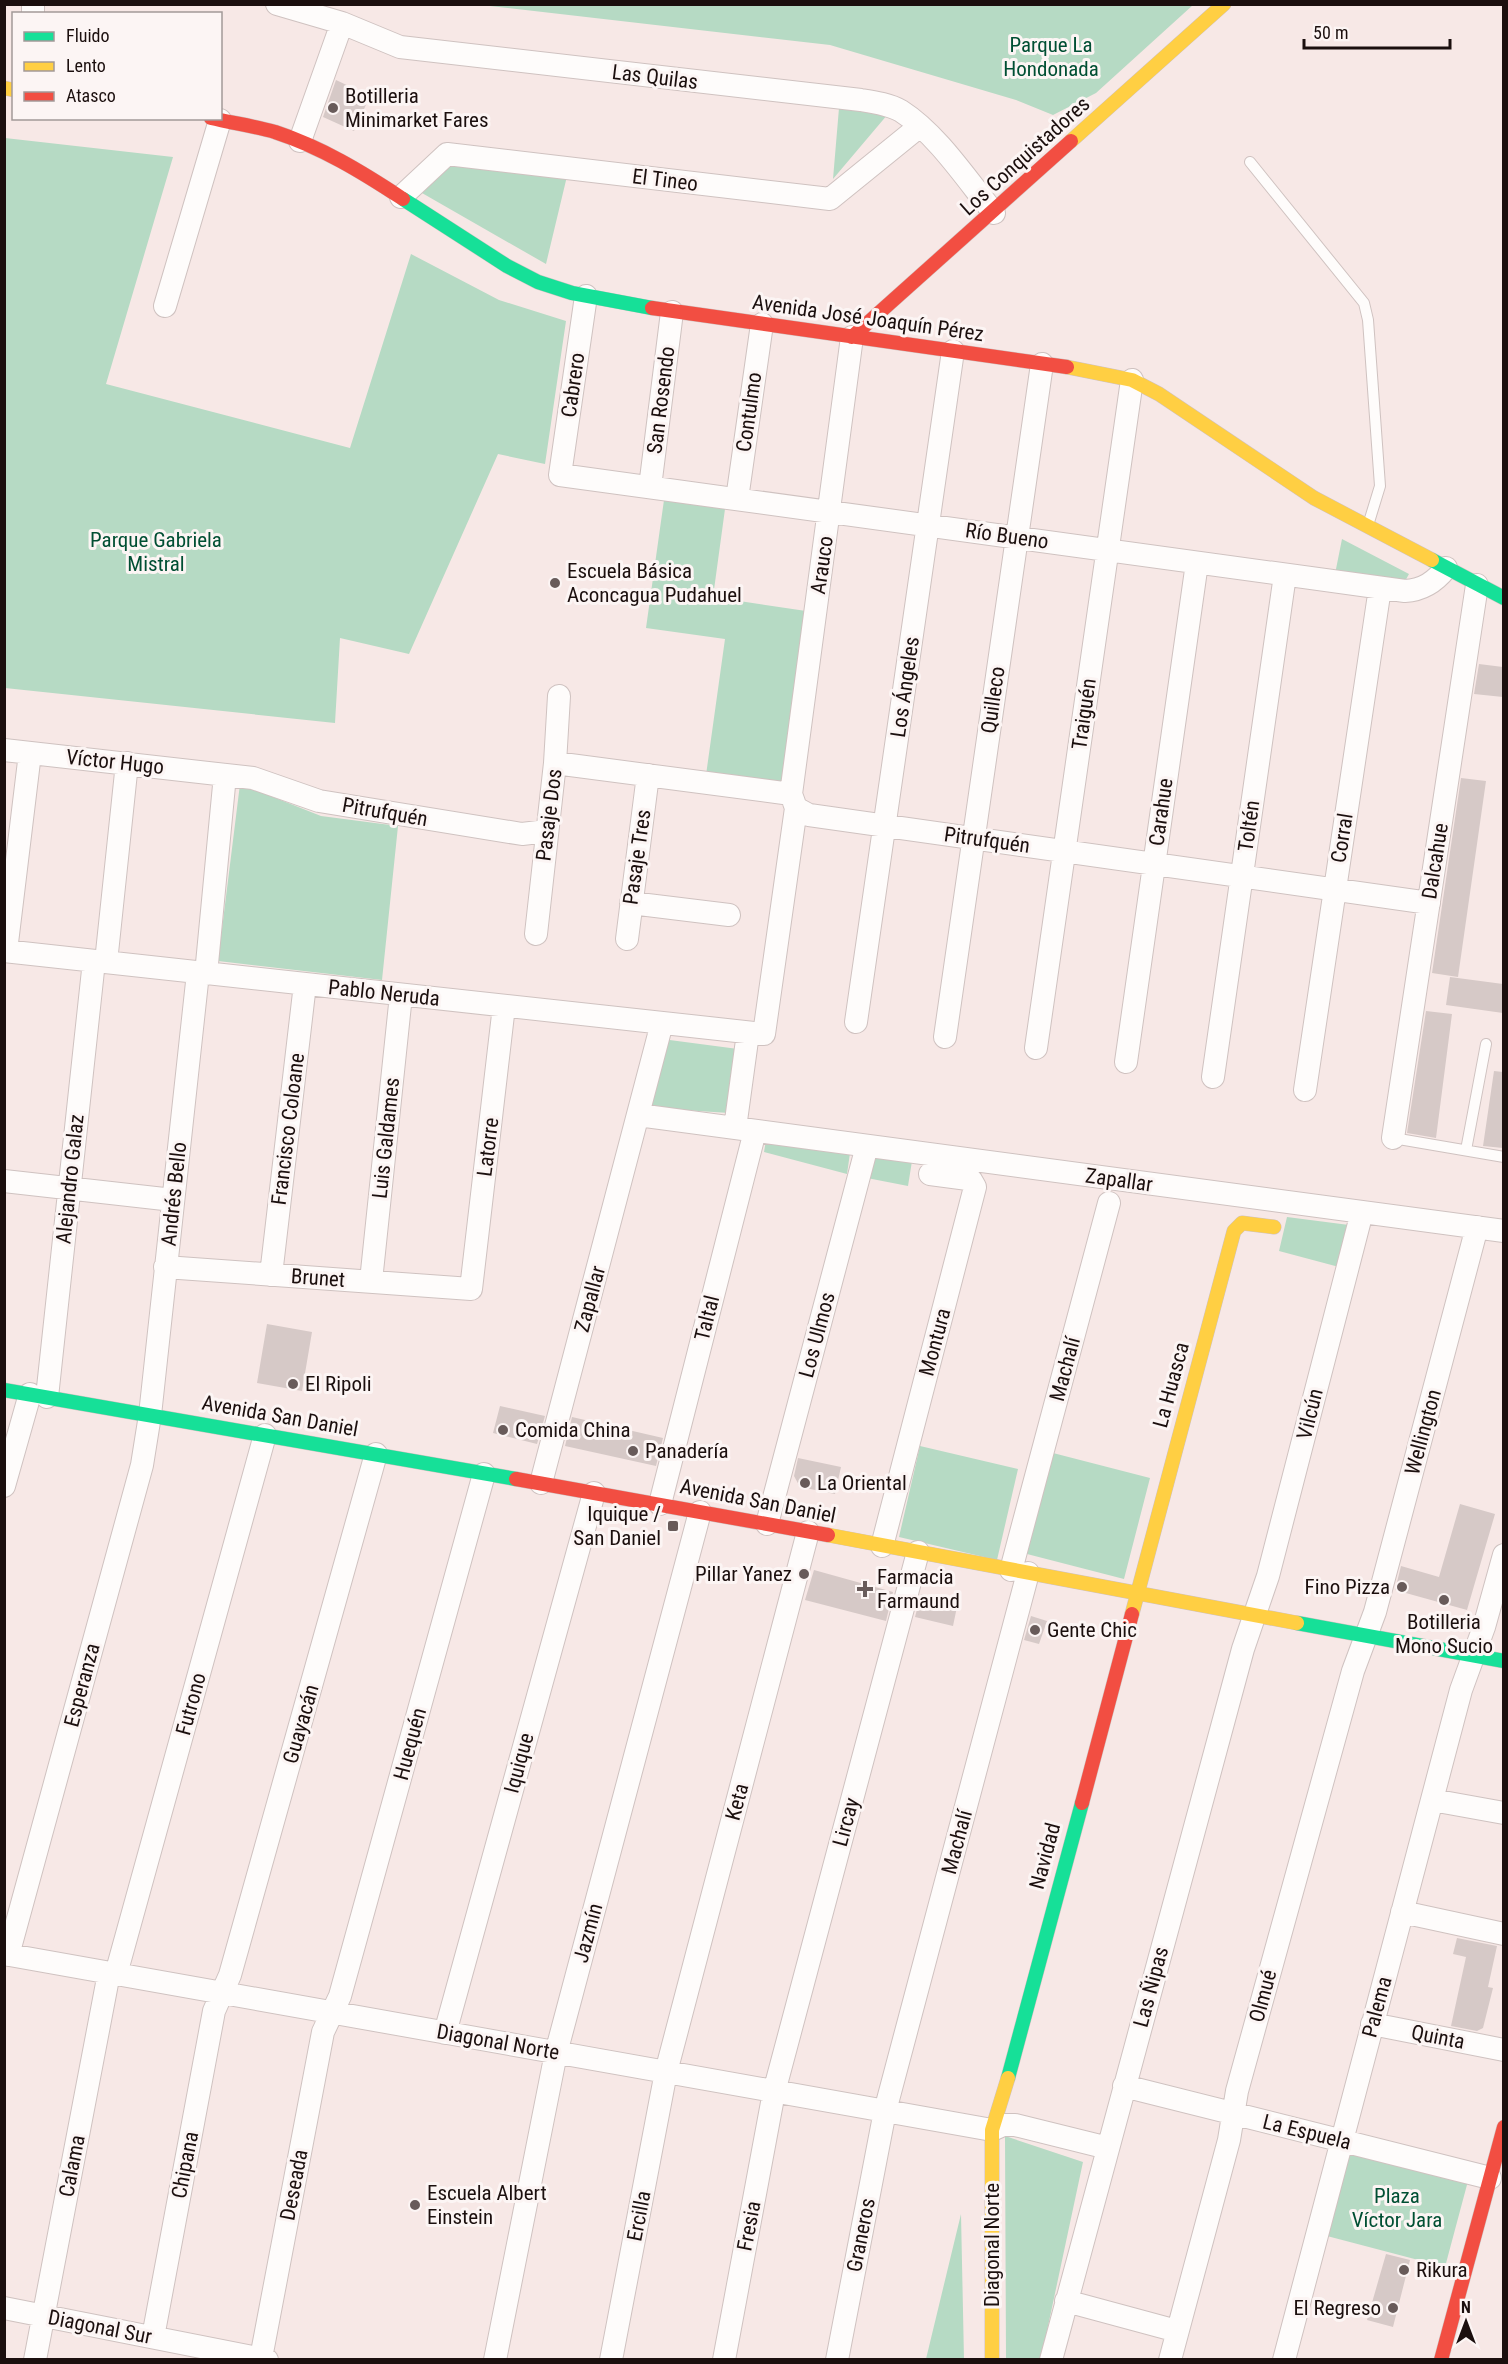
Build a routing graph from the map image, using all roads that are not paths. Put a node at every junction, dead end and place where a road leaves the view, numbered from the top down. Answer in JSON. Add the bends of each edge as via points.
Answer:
{"nodes":[{"id":1,"x":277,"y":4,"type":"edge"},
{"id":2,"x":1224,"y":4,"type":"edge"},
{"id":3,"x":342,"y":23,"type":"junction"},
{"id":4,"x":216,"y":120,"type":"edge"},
{"id":5,"x":221,"y":120,"type":"edge"},
{"id":6,"x":920,"y":126,"type":"junction"},
{"id":7,"x":300,"y":141,"type":"junction"},
{"id":8,"x":1250,"y":162,"type":"dead end"},
{"id":9,"x":401,"y":197,"type":"junction"},
{"id":10,"x":994,"y":213,"type":"junction"},
{"id":11,"x":586,"y":296,"type":"junction"},
{"id":12,"x":165,"y":306,"type":"dead end"},
{"id":13,"x":672,"y":312,"type":"junction"},
{"id":14,"x":762,"y":324,"type":"junction"},
{"id":15,"x":852,"y":337,"type":"junction"},
{"id":16,"x":954,"y":351,"type":"junction"},
{"id":17,"x":1042,"y":364,"type":"junction"},
{"id":18,"x":1132,"y":380,"type":"junction"},
{"id":19,"x":560,"y":475,"type":"joint"},
{"id":20,"x":650,"y":487,"type":"junction"},
{"id":21,"x":737,"y":499,"type":"junction"},
{"id":22,"x":829,"y":512,"type":"junction"},
{"id":23,"x":928,"y":526,"type":"junction"},
{"id":24,"x":1367,"y":528,"type":"junction"},
{"id":25,"x":1017,"y":538,"type":"junction"},
{"id":26,"x":1107,"y":550,"type":"junction"},
{"id":27,"x":1197,"y":562,"type":"junction"},
{"id":28,"x":1446,"y":568,"type":"junction"},
{"id":29,"x":1285,"y":574,"type":"junction"},
{"id":30,"x":1477,"y":585,"type":"junction"},
{"id":31,"x":1380,"y":588,"type":"junction"},
{"id":32,"x":1503,"y":598,"type":"edge"},
{"id":33,"x":559,"y":696,"type":"dead end"},
{"id":34,"x":4,"y":750,"type":"edge"},
{"id":35,"x":30,"y":753,"type":"junction"},
{"id":36,"x":555,"y":762,"type":"junction"},
{"id":37,"x":127,"y":764,"type":"junction"},
{"id":38,"x":225,"y":775,"type":"junction"},
{"id":39,"x":648,"y":775,"type":"junction"},
{"id":40,"x":794,"y":801,"type":"junction"},
{"id":41,"x":885,"y":825,"type":"junction"},
{"id":42,"x":547,"y":831,"type":"junction"},
{"id":43,"x":973,"y":838,"type":"junction"},
{"id":44,"x":1064,"y":851,"type":"junction"},
{"id":45,"x":1154,"y":864,"type":"junction"},
{"id":46,"x":1242,"y":876,"type":"junction"},
{"id":47,"x":1335,"y":890,"type":"junction"},
{"id":48,"x":631,"y":903,"type":"junction"},
{"id":49,"x":1428,"y":903,"type":"junction"},
{"id":50,"x":729,"y":915,"type":"dead end"},
{"id":51,"x":536,"y":934,"type":"dead end"},
{"id":52,"x":627,"y":939,"type":"dead end"},
{"id":53,"x":5,"y":951,"type":"edge"},
{"id":54,"x":100,"y":962,"type":"junction"},
{"id":55,"x":202,"y":973,"type":"junction"},
{"id":56,"x":305,"y":984,"type":"junction"},
{"id":57,"x":401,"y":995,"type":"junction"},
{"id":58,"x":504,"y":1006,"type":"junction"},
{"id":59,"x":856,"y":1022,"type":"dead end"},
{"id":60,"x":662,"y":1023,"type":"junction"},
{"id":61,"x":756,"y":1034,"type":"junction"},
{"id":62,"x":945,"y":1037,"type":"dead end"},
{"id":63,"x":1486,"y":1044,"type":"dead end"},
{"id":64,"x":1036,"y":1048,"type":"dead end"},
{"id":65,"x":1125,"y":1062,"type":"dead end"},
{"id":66,"x":1213,"y":1077,"type":"dead end"},
{"id":67,"x":1305,"y":1090,"type":"dead end"},
{"id":68,"x":638,"y":1115,"type":"junction"},
{"id":69,"x":745,"y":1130,"type":"junction"},
{"id":70,"x":1393,"y":1138,"type":"joint"},
{"id":71,"x":867,"y":1146,"type":"junction"},
{"id":72,"x":1466,"y":1150,"type":"junction"},
{"id":73,"x":1503,"y":1157,"type":"edge"},
{"id":74,"x":930,"y":1174,"type":"dead end"},
{"id":75,"x":4,"y":1181,"type":"edge"},
{"id":76,"x":69,"y":1188,"type":"junction"},
{"id":77,"x":173,"y":1200,"type":"junction"},
{"id":78,"x":1109,"y":1203,"type":"dead end"},
{"id":79,"x":1362,"y":1212,"type":"junction"},
{"id":80,"x":1274,"y":1227,"type":"dead end"},
{"id":81,"x":1477,"y":1227,"type":"junction"},
{"id":82,"x":1503,"y":1231,"type":"edge"},
{"id":83,"x":165,"y":1267,"type":"junction"},
{"id":84,"x":271,"y":1275,"type":"junction"},
{"id":85,"x":371,"y":1281,"type":"junction"},
{"id":86,"x":471,"y":1288,"type":"joint"},
{"id":87,"x":4,"y":1390,"type":"edge"},
{"id":88,"x":38,"y":1396,"type":"junction"},
{"id":89,"x":150,"y":1415,"type":"junction"},
{"id":90,"x":265,"y":1435,"type":"junction"},
{"id":91,"x":376,"y":1454,"type":"junction"},
{"id":92,"x":484,"y":1474,"type":"junction"},
{"id":93,"x":541,"y":1483,"type":"junction"},
{"id":94,"x":4,"y":1486,"type":"edge"},
{"id":95,"x":594,"y":1493,"type":"junction"},
{"id":96,"x":660,"y":1504,"type":"junction"},
{"id":97,"x":700,"y":1512,"type":"junction"},
{"id":98,"x":766,"y":1524,"type":"junction"},
{"id":99,"x":808,"y":1532,"type":"junction"},
{"id":100,"x":882,"y":1546,"type":"junction"},
{"id":101,"x":918,"y":1552,"type":"junction"},
{"id":102,"x":1503,"y":1555,"type":"edge"},
{"id":103,"x":1020,"y":1571,"type":"junction"},
{"id":104,"x":1136,"y":1593,"type":"junction"},
{"id":105,"x":1256,"y":1615,"type":"junction"},
{"id":106,"x":1366,"y":1635,"type":"junction"},
{"id":107,"x":1474,"y":1656,"type":"junction"},
{"id":108,"x":1503,"y":1661,"type":"edge"},
{"id":109,"x":1432,"y":1800,"type":"junction"},
{"id":110,"x":1503,"y":1813,"type":"edge"},
{"id":111,"x":1402,"y":1912,"type":"junction"},
{"id":112,"x":1503,"y":1934,"type":"edge"},
{"id":113,"x":6,"y":1955,"type":"edge"},
{"id":114,"x":112,"y":1973,"type":"junction"},
{"id":115,"x":222,"y":1993,"type":"junction"},
{"id":116,"x":333,"y":2013,"type":"junction"},
{"id":117,"x":1372,"y":2024,"type":"junction"},
{"id":118,"x":445,"y":2033,"type":"junction"},
{"id":119,"x":1503,"y":2050,"type":"edge"},
{"id":120,"x":556,"y":2053,"type":"junction"},
{"id":121,"x":666,"y":2072,"type":"junction"},
{"id":122,"x":1124,"y":2086,"type":"junction"},
{"id":123,"x":774,"y":2092,"type":"junction"},
{"id":124,"x":885,"y":2111,"type":"junction"},
{"id":125,"x":1234,"y":2113,"type":"junction"},
{"id":126,"x":1503,"y":2127,"type":"edge"},
{"id":127,"x":992,"y":2130,"type":"junction"},
{"id":128,"x":1341,"y":2141,"type":"junction"},
{"id":129,"x":1108,"y":2148,"type":"junction"},
{"id":130,"x":1492,"y":2192,"type":"edge"},
{"id":131,"x":1066,"y":2301,"type":"junction"},
{"id":132,"x":4,"y":2308,"type":"edge"},
{"id":133,"x":43,"y":2316,"type":"junction"},
{"id":134,"x":1177,"y":2331,"type":"junction"},
{"id":135,"x":153,"y":2337,"type":"junction"},
{"id":136,"x":264,"y":2359,"type":"edge"},
{"id":137,"x":35,"y":2360,"type":"edge"},
{"id":138,"x":495,"y":2360,"type":"edge"},
{"id":139,"x":611,"y":2360,"type":"edge"},
{"id":140,"x":724,"y":2360,"type":"edge"},
{"id":141,"x":837,"y":2360,"type":"edge"},
{"id":142,"x":992,"y":2360,"type":"edge"},
{"id":143,"x":1050,"y":2360,"type":"edge"},
{"id":144,"x":1170,"y":2360,"type":"edge"},
{"id":145,"x":1284,"y":2360,"type":"edge"},
{"id":146,"x":1441,"y":2360,"type":"edge"}],
"edges":[{"from":1,"to":3,"type":"street","name":"Las Quilas"},
{"from":2,"to":10,"type":"street","name":"Los Conquistadores"},
{"from":3,"to":6,"type":"street","name":"Las Quilas","via":[[400,47],[876,103],[900,110]]},
{"from":3,"to":7,"type":"street"},
{"from":4,"to":12,"type":"street"},
{"from":5,"to":7,"type":"street","name":"Avenida José Joaquín Pérez"},
{"from":6,"to":9,"type":"street","name":"El Tineo","via":[[830,199],[447,154]]},
{"from":6,"to":10,"type":"street","name":"Las Quilas"},
{"from":7,"to":9,"type":"street","name":"Avenida José Joaquín Pérez","via":[[342,160]]},
{"from":8,"to":24,"type":"lane","via":[[1364,303],[1380,486]]},
{"from":9,"to":11,"type":"street","name":"Avenida José Joaquín Pérez","via":[[507,266],[538,282]]},
{"from":10,"to":15,"type":"street","name":"Los Conquistadores"},
{"from":11,"to":13,"type":"street","name":"Avenida José Joaquín Pérez"},
{"from":11,"to":19,"type":"street","name":"Cabrero"},
{"from":13,"to":14,"type":"street","name":"Avenida José Joaquín Pérez"},
{"from":13,"to":20,"type":"street","name":"San Rosendo"},
{"from":14,"to":15,"type":"street","name":"Avenida José Joaquín Pérez"},
{"from":14,"to":21,"type":"street","name":"Contulmo"},
{"from":15,"to":16,"type":"street","name":"Avenida José Joaquín Pérez"},
{"from":15,"to":22,"type":"street","name":"Arauco"},
{"from":16,"to":17,"type":"street","name":"Avenida José Joaquín Pérez"},
{"from":16,"to":23,"type":"street","name":"Los Ángeles"},
{"from":17,"to":18,"type":"street","name":"Avenida José Joaquín Pérez"},
{"from":17,"to":25,"type":"street","name":"Quilleco"},
{"from":18,"to":24,"type":"street","name":"Avenida José Joaquín Pérez"},
{"from":18,"to":26,"type":"street","name":"Traiguén"},
{"from":19,"to":20,"type":"street","name":"Río Bueno"},
{"from":20,"to":21,"type":"street","name":"Río Bueno"},
{"from":21,"to":22,"type":"street","name":"Río Bueno"},
{"from":22,"to":23,"type":"street","name":"Río Bueno"},
{"from":22,"to":40,"type":"street","name":"Arauco"},
{"from":23,"to":25,"type":"street","name":"Río Bueno"},
{"from":23,"to":41,"type":"street","name":"Los Ángeles"},
{"from":24,"to":28,"type":"street","name":"Avenida José Joaquín Pérez"},
{"from":25,"to":26,"type":"street","name":"Río Bueno"},
{"from":25,"to":43,"type":"street","name":"Quilleco"},
{"from":26,"to":27,"type":"street","name":"Río Bueno"},
{"from":26,"to":44,"type":"street","name":"Traiguén"},
{"from":27,"to":29,"type":"street","name":"Río Bueno"},
{"from":27,"to":45,"type":"street","name":"Carahue"},
{"from":28,"to":30,"type":"street","name":"Avenida José Joaquín Pérez"},
{"from":28,"to":31,"type":"street","name":"Río Bueno","via":[[1421,589]]},
{"from":29,"to":31,"type":"street","name":"Río Bueno"},
{"from":29,"to":46,"type":"street","name":"Toltén"},
{"from":30,"to":32,"type":"street","name":"Avenida José Joaquín Pérez"},
{"from":30,"to":49,"type":"street","name":"Dalcahue"},
{"from":31,"to":47,"type":"street","name":"Corral"},
{"from":33,"to":36,"type":"street","name":"Pasaje Dos"},
{"from":34,"to":35,"type":"street","name":"Víctor Hugo"},
{"from":35,"to":37,"type":"street","name":"Víctor Hugo"},
{"from":35,"to":53,"type":"street"},
{"from":36,"to":39,"type":"street","name":"Pitrufquén"},
{"from":36,"to":42,"type":"street","name":"Pasaje Dos"},
{"from":37,"to":38,"type":"street","name":"Víctor Hugo"},
{"from":37,"to":54,"type":"street","name":"Alejandro Galaz"},
{"from":38,"to":42,"type":"street","name":"Pitrufquén","via":[[254,778],[319,801],[522,834]]},
{"from":38,"to":55,"type":"street","name":"Andrés Bello"},
{"from":39,"to":40,"type":"street","name":"Pitrufquén"},
{"from":39,"to":48,"type":"street","name":"Pasaje Tres"},
{"from":40,"to":41,"type":"street","name":"Pitrufquén","via":[[809,815]]},
{"from":40,"to":61,"type":"street","name":"Arauco"},
{"from":41,"to":43,"type":"street","name":"Pitrufquén"},
{"from":41,"to":59,"type":"street","name":"Los Ángeles"},
{"from":42,"to":51,"type":"street","name":"Pasaje Dos"},
{"from":43,"to":44,"type":"street","name":"Pitrufquén"},
{"from":43,"to":62,"type":"street","name":"Quilleco"},
{"from":44,"to":45,"type":"street","name":"Pitrufquén"},
{"from":44,"to":64,"type":"street","name":"Traiguén"},
{"from":45,"to":46,"type":"street","name":"Pitrufquén"},
{"from":45,"to":65,"type":"street","name":"Carahue"},
{"from":46,"to":47,"type":"street","name":"Pitrufquén"},
{"from":46,"to":66,"type":"street","name":"Toltén"},
{"from":47,"to":49,"type":"street","name":"Pitrufquén"},
{"from":47,"to":67,"type":"street","name":"Corral"},
{"from":48,"to":50,"type":"street"},
{"from":48,"to":52,"type":"street","name":"Pasaje Tres"},
{"from":49,"to":70,"type":"street","name":"Dalcahue"},
{"from":53,"to":54,"type":"street","name":"Pablo Neruda"},
{"from":54,"to":55,"type":"street","name":"Pablo Neruda"},
{"from":54,"to":76,"type":"street","name":"Alejandro Galaz"},
{"from":55,"to":56,"type":"street","name":"Pablo Neruda"},
{"from":55,"to":77,"type":"street","name":"Andrés Bello"},
{"from":56,"to":57,"type":"street","name":"Pablo Neruda"},
{"from":56,"to":84,"type":"street","name":"Francisco Coloane"},
{"from":57,"to":58,"type":"street","name":"Pablo Neruda"},
{"from":57,"to":85,"type":"street","name":"Luis Galdames"},
{"from":58,"to":60,"type":"street","name":"Pablo Neruda"},
{"from":58,"to":86,"type":"street","name":"Latorre"},
{"from":60,"to":61,"type":"street","name":"Pablo Neruda"},
{"from":60,"to":68,"type":"street","name":"Zapallar"},
{"from":61,"to":69,"type":"street"},
{"from":63,"to":72,"type":"lane"},
{"from":68,"to":69,"type":"street","name":"Zapallar"},
{"from":68,"to":93,"type":"street","name":"Zapallar"},
{"from":69,"to":71,"type":"street","name":"Zapallar"},
{"from":69,"to":96,"type":"street","name":"Taltal"},
{"from":70,"to":72,"type":"lane"},
{"from":71,"to":79,"type":"street","name":"Zapallar"},
{"from":71,"to":98,"type":"street","name":"Los Ulmos"},
{"from":72,"to":73,"type":"lane"},
{"from":74,"to":100,"type":"street","name":"Montura","via":[[968,1179],[975,1187]]},
{"from":75,"to":76,"type":"street"},
{"from":76,"to":77,"type":"street"},
{"from":76,"to":88,"type":"street","name":"Alejandro Galaz"},
{"from":77,"to":83,"type":"street","name":"Andrés Bello"},
{"from":78,"to":103,"type":"street","name":"Machalí"},
{"from":79,"to":81,"type":"street","name":"Zapallar"},
{"from":79,"to":105,"type":"street","name":"Vilcún"},
{"from":80,"to":104,"type":"street","name":"La Huasca","via":[[1242,1223],[1236,1227]]},
{"from":81,"to":82,"type":"street","name":"Zapallar"},
{"from":81,"to":106,"type":"street","name":"Wellington"},
{"from":83,"to":84,"type":"street","name":"Brunet"},
{"from":83,"to":89,"type":"street","name":"Andrés Bello"},
{"from":84,"to":85,"type":"street","name":"Brunet"},
{"from":85,"to":86,"type":"street","name":"Brunet"},
{"from":87,"to":88,"type":"street","name":"Avenida San Daniel"},
{"from":88,"to":89,"type":"street","name":"Avenida San Daniel"},
{"from":88,"to":94,"type":"street","name":"Alejandro Galaz"},
{"from":89,"to":90,"type":"street","name":"Avenida San Daniel"},
{"from":89,"to":113,"type":"street","name":"Esperanza","via":[[142,1466]]},
{"from":90,"to":91,"type":"street","name":"Avenida San Daniel"},
{"from":90,"to":114,"type":"street","name":"Futrono"},
{"from":91,"to":92,"type":"street","name":"Avenida San Daniel"},
{"from":91,"to":115,"type":"street","name":"Guayacán"},
{"from":92,"to":93,"type":"street","name":"Avenida San Daniel"},
{"from":92,"to":116,"type":"street","name":"Huequén"},
{"from":93,"to":95,"type":"street","name":"Avenida San Daniel"},
{"from":95,"to":96,"type":"street","name":"Avenida San Daniel"},
{"from":95,"to":118,"type":"street","name":"Iquique"},
{"from":96,"to":97,"type":"street","name":"Avenida San Daniel"},
{"from":97,"to":98,"type":"street","name":"Avenida San Daniel"},
{"from":97,"to":120,"type":"street","name":"Jazmín"},
{"from":98,"to":99,"type":"street","name":"Avenida San Daniel"},
{"from":99,"to":100,"type":"street","name":"Avenida San Daniel"},
{"from":99,"to":121,"type":"street","name":"Keta"},
{"from":100,"to":101,"type":"street","name":"Avenida San Daniel"},
{"from":101,"to":103,"type":"street","name":"Avenida San Daniel"},
{"from":101,"to":123,"type":"street","name":"Lircay"},
{"from":102,"to":107,"type":"street","name":"Palema"},
{"from":103,"to":104,"type":"street","name":"Avenida San Daniel"},
{"from":103,"to":124,"type":"street","name":"Machalí"},
{"from":104,"to":105,"type":"street","name":"Avenida San Daniel"},
{"from":104,"to":127,"type":"street","name":"Navidad"},
{"from":105,"to":106,"type":"street","name":"Avenida San Daniel"},
{"from":105,"to":122,"type":"street","name":"Las Ñipas","via":[[1243,1649]]},
{"from":106,"to":107,"type":"street","name":"Avenida San Daniel"},
{"from":106,"to":125,"type":"street","name":"Olmué"},
{"from":107,"to":108,"type":"street","name":"Avenida San Daniel"},
{"from":107,"to":109,"type":"street","name":"Palema"},
{"from":109,"to":110,"type":"street"},
{"from":109,"to":111,"type":"street","name":"Palema"},
{"from":111,"to":112,"type":"street"},
{"from":111,"to":117,"type":"street","name":"Palema"},
{"from":113,"to":114,"type":"street","name":"Diagonal Norte"},
{"from":114,"to":115,"type":"street","name":"Diagonal Norte"},
{"from":114,"to":133,"type":"street","name":"Calama"},
{"from":115,"to":116,"type":"street","name":"Diagonal Norte"},
{"from":115,"to":135,"type":"street","name":"Chipana","via":[[214,2011]]},
{"from":116,"to":118,"type":"street","name":"Diagonal Norte"},
{"from":116,"to":136,"type":"street","name":"Deseada","via":[[323,2032]]},
{"from":117,"to":119,"type":"street","name":"Quinta"},
{"from":117,"to":128,"type":"street","name":"Palema"},
{"from":118,"to":120,"type":"street","name":"Diagonal Norte"},
{"from":120,"to":121,"type":"street","name":"Diagonal Norte"},
{"from":120,"to":138,"type":"street","name":"Jazmín"},
{"from":121,"to":123,"type":"street","name":"Diagonal Norte"},
{"from":121,"to":139,"type":"street","name":"Ercilla"},
{"from":122,"to":125,"type":"street","name":"La Espuela"},
{"from":122,"to":129,"type":"street","name":"Las Ñipas"},
{"from":123,"to":124,"type":"street","name":"Diagonal Norte"},
{"from":123,"to":140,"type":"street","name":"Fresia"},
{"from":124,"to":127,"type":"street","name":"Diagonal Norte"},
{"from":124,"to":141,"type":"street","name":"Graneros"},
{"from":125,"to":128,"type":"street","name":"La Espuela"},
{"from":125,"to":134,"type":"street","name":"Olmué"},
{"from":126,"to":130,"type":"street"},
{"from":127,"to":129,"type":"street","name":"Diagonal Norte","via":[[1016,2125]]},
{"from":127,"to":142,"type":"street","name":"Diagonal Norte"},
{"from":128,"to":130,"type":"street","name":"La Espuela"},
{"from":128,"to":145,"type":"street","name":"Palema"},
{"from":129,"to":131,"type":"street","name":"Las Ñipas"},
{"from":130,"to":146,"type":"street"},
{"from":131,"to":134,"type":"street"},
{"from":131,"to":143,"type":"street","name":"Las Ñipas"},
{"from":132,"to":133,"type":"street","name":"Diagonal Sur"},
{"from":133,"to":135,"type":"street","name":"Diagonal Sur"},
{"from":133,"to":137,"type":"street","name":"Calama"},
{"from":134,"to":144,"type":"street","name":"Olmué"},
{"from":135,"to":136,"type":"street","name":"Diagonal Sur"}]}
